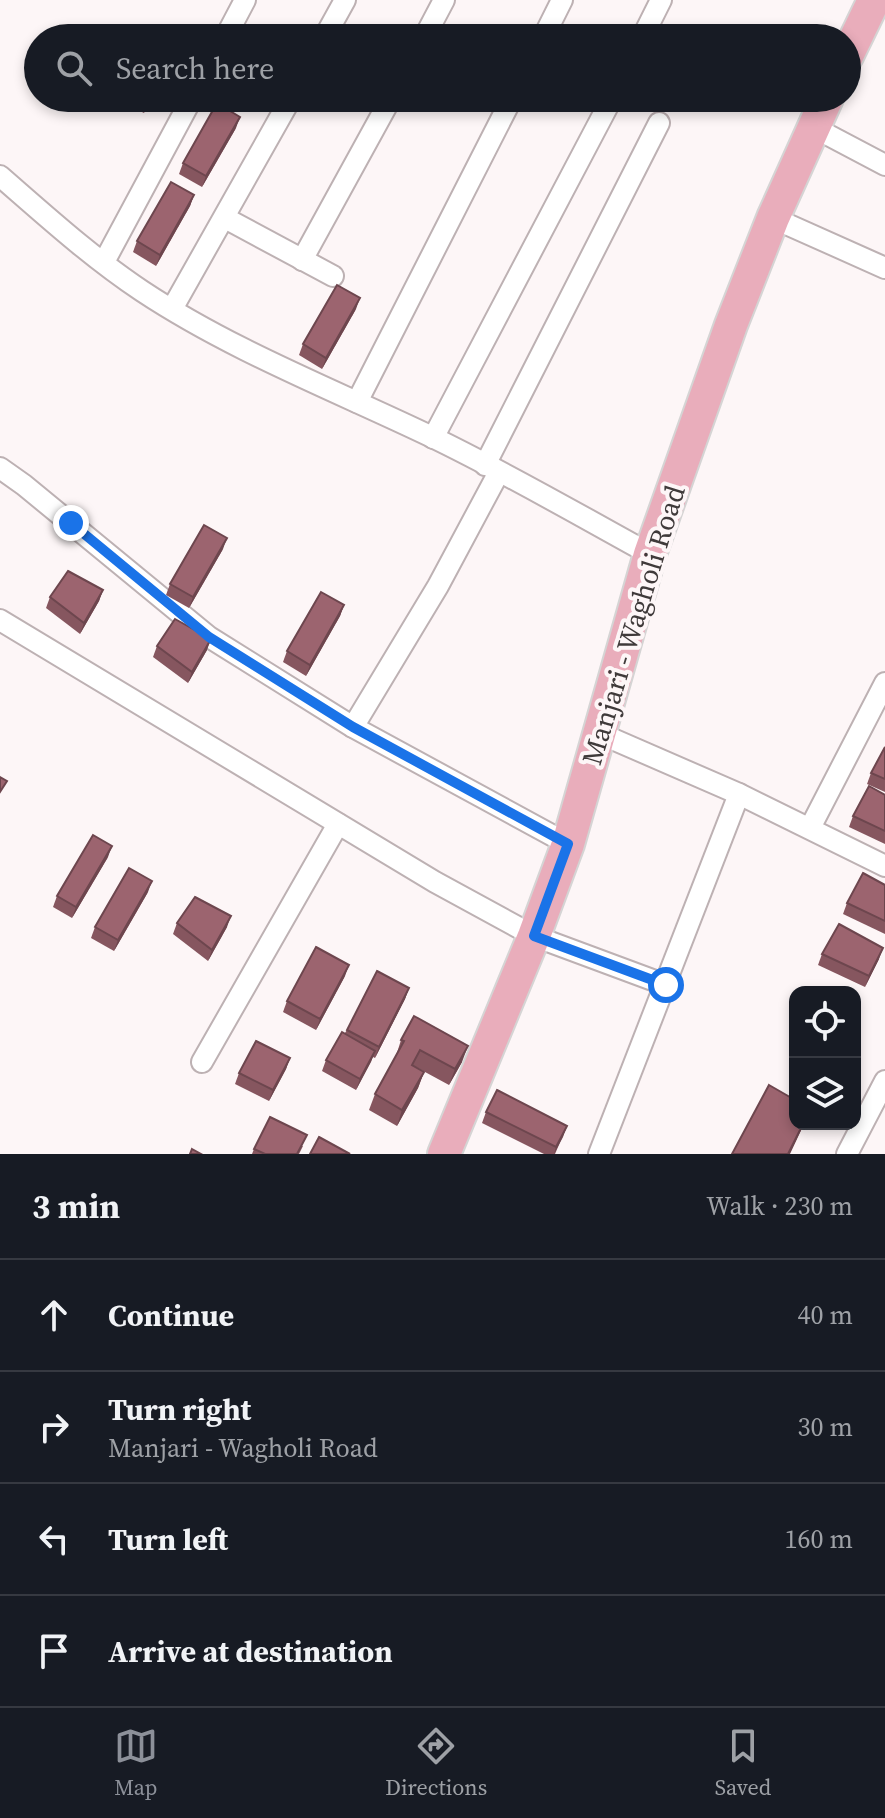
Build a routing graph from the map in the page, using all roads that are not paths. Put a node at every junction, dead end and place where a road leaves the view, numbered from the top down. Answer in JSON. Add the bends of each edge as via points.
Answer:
{"nodes":[{"id":1,"x":245,"y":0,"type":"edge"},
{"id":2,"x":345,"y":0,"type":"edge"},
{"id":3,"x":444,"y":0,"type":"edge"},
{"id":4,"x":562,"y":0,"type":"edge"},
{"id":5,"x":661,"y":0,"type":"edge"},
{"id":6,"x":874,"y":0,"type":"edge"},
{"id":7,"x":232,"y":24,"type":"edge"},
{"id":8,"x":332,"y":24,"type":"edge"},
{"id":9,"x":431,"y":24,"type":"edge"},
{"id":10,"x":550,"y":24,"type":"edge"},
{"id":11,"x":649,"y":24,"type":"edge"},
{"id":12,"x":861,"y":27,"type":"edge"},
{"id":13,"x":184,"y":112,"type":"edge"},
{"id":14,"x":283,"y":112,"type":"edge"},
{"id":15,"x":383,"y":112,"type":"edge"},
{"id":16,"x":505,"y":112,"type":"edge"},
{"id":17,"x":605,"y":112,"type":"edge"},
{"id":18,"x":820,"y":112,"type":"edge"},
{"id":19,"x":659,"y":123,"type":"dead end"},
{"id":20,"x":813,"y":127,"type":"junction"},
{"id":21,"x":885,"y":165,"type":"edge"},
{"id":22,"x":0,"y":176,"type":"edge"},
{"id":23,"x":225,"y":218,"type":"junction"},
{"id":24,"x":773,"y":218,"type":"junction"},
{"id":25,"x":302,"y":260,"type":"junction"},
{"id":26,"x":104,"y":262,"type":"junction"},
{"id":27,"x":885,"y":268,"type":"edge"},
{"id":28,"x":333,"y":276,"type":"dead end"},
{"id":29,"x":172,"y":309,"type":"junction"},
{"id":30,"x":357,"y":402,"type":"junction"},
{"id":31,"x":433,"y":438,"type":"junction"},
{"id":32,"x":0,"y":468,"type":"edge"},
{"id":33,"x":492,"y":468,"type":"junction"},
{"id":34,"x":650,"y":554,"type":"junction"},
{"id":35,"x":0,"y":620,"type":"edge"},
{"id":36,"x":885,"y":683,"type":"edge"},
{"id":37,"x":353,"y":727,"type":"junction"},
{"id":38,"x":601,"y":734,"type":"junction"},
{"id":39,"x":739,"y":794,"type":"junction"},
{"id":40,"x":338,"y":824,"type":"junction"},
{"id":41,"x":810,"y":828,"type":"junction"},
{"id":42,"x":568,"y":844,"type":"junction"},
{"id":43,"x":885,"y":866,"type":"edge"},
{"id":44,"x":534,"y":936,"type":"junction"},
{"id":45,"x":666,"y":985,"type":"junction"},
{"id":46,"x":202,"y":1062,"type":"dead end"},
{"id":47,"x":885,"y":1081,"type":"edge"},
{"id":48,"x":444,"y":1154,"type":"edge"},
{"id":49,"x":599,"y":1154,"type":"edge"},
{"id":50,"x":847,"y":1154,"type":"edge"}],
"edges":[{"from":1,"to":7,"type":"street"},
{"from":2,"to":8,"type":"street"},
{"from":3,"to":9,"type":"street"},
{"from":4,"to":10,"type":"street"},
{"from":5,"to":11,"type":"street"},
{"from":6,"to":12,"type":"main road"},
{"from":13,"to":26,"type":"street"},
{"from":14,"to":23,"type":"street"},
{"from":15,"to":25,"type":"street"},
{"from":16,"to":30,"type":"street"},
{"from":17,"to":31,"type":"street"},
{"from":18,"to":20,"type":"main road","name":"Manjari - Wagholi Road"},
{"from":19,"to":33,"type":"street"},
{"from":20,"to":21,"type":"street"},
{"from":20,"to":24,"type":"main road","name":"Manjari - Wagholi Road"},
{"from":22,"to":26,"type":"street"},
{"from":23,"to":25,"type":"street"},
{"from":23,"to":29,"type":"street"},
{"from":24,"to":27,"type":"street"},
{"from":24,"to":34,"type":"main road","name":"Manjari - Wagholi Road"},
{"from":25,"to":28,"type":"street"},
{"from":26,"to":29,"type":"street"},
{"from":29,"to":30,"type":"street"},
{"from":30,"to":31,"type":"street"},
{"from":31,"to":33,"type":"street"},
{"from":32,"to":37,"type":"street","via":[[209,637]]},
{"from":33,"to":34,"type":"street"},
{"from":33,"to":37,"type":"street","via":[[438,586]]},
{"from":34,"to":38,"type":"main road","name":"Manjari - Wagholi Road"},
{"from":35,"to":40,"type":"street"},
{"from":36,"to":41,"type":"street"},
{"from":37,"to":42,"type":"street"},
{"from":38,"to":39,"type":"street"},
{"from":38,"to":42,"type":"main road","name":"Manjari - Wagholi Road"},
{"from":39,"to":41,"type":"street"},
{"from":39,"to":45,"type":"street"},
{"from":40,"to":44,"type":"street"},
{"from":40,"to":46,"type":"street"},
{"from":41,"to":43,"type":"street"},
{"from":42,"to":44,"type":"main road","name":"Manjari - Wagholi Road"},
{"from":44,"to":45,"type":"street"},
{"from":44,"to":48,"type":"main road","name":"Manjari - Wagholi Road"},
{"from":45,"to":49,"type":"street"},
{"from":47,"to":50,"type":"street"}]}
